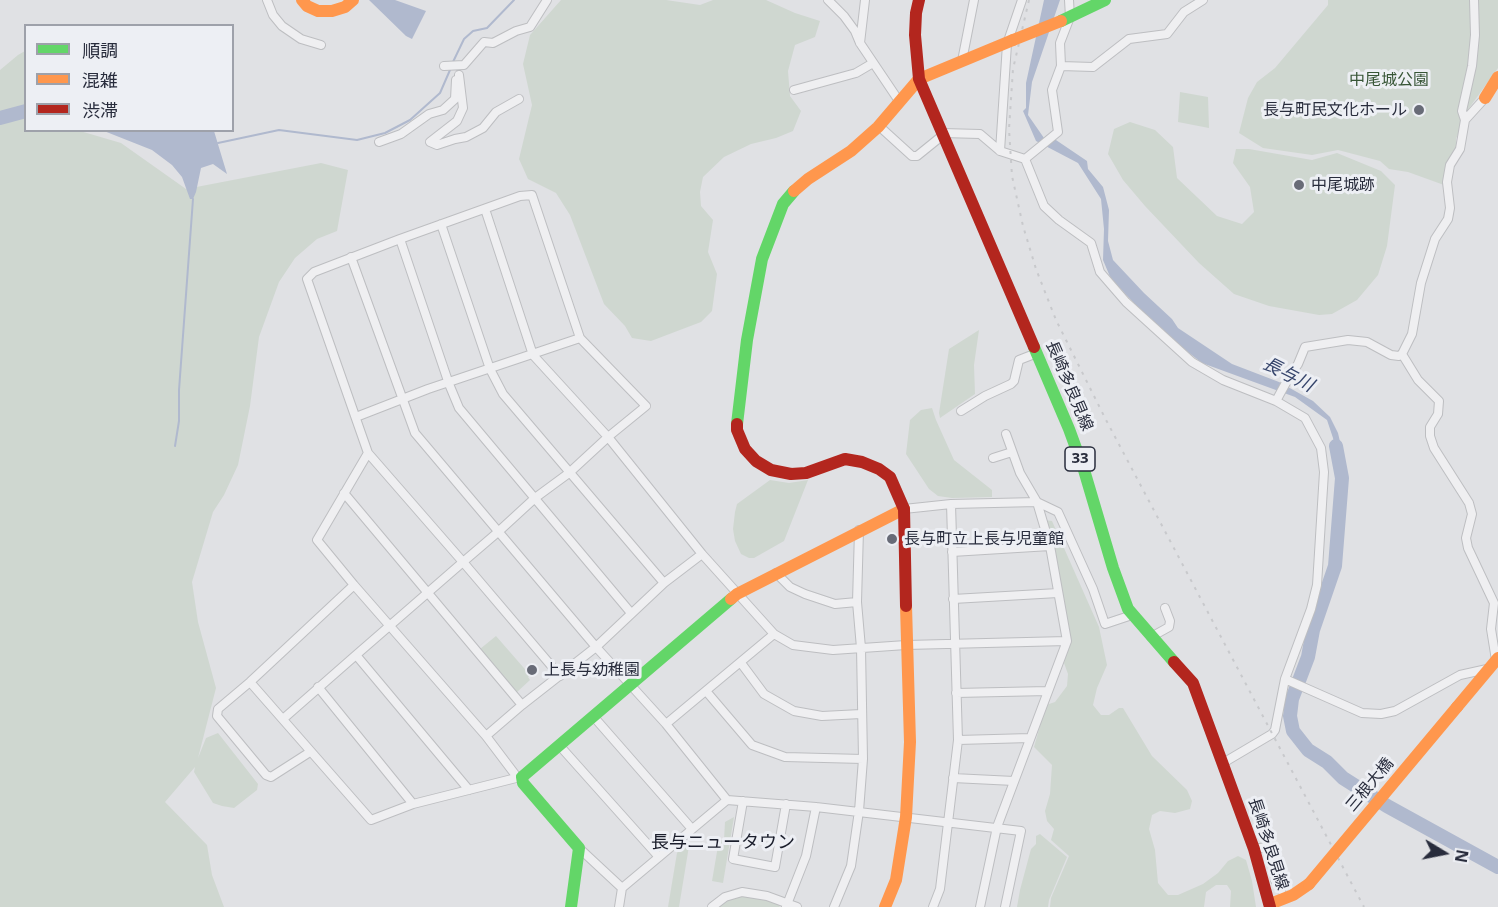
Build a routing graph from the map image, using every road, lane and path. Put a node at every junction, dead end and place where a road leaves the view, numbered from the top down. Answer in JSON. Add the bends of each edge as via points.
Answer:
{"nodes":[{"id":1,"x":267,"y":0,"type":"edge"},
{"id":2,"x":302,"y":0,"type":"edge"},
{"id":3,"x":352,"y":0,"type":"edge"},
{"id":4,"x":547,"y":0,"type":"edge"},
{"id":5,"x":828,"y":0,"type":"edge"},
{"id":6,"x":866,"y":0,"type":"edge"},
{"id":7,"x":919,"y":0,"type":"edge"},
{"id":8,"x":974,"y":0,"type":"edge"},
{"id":9,"x":1022,"y":0,"type":"edge"},
{"id":10,"x":1069,"y":0,"type":"edge"},
{"id":11,"x":1106,"y":0,"type":"edge"},
{"id":12,"x":1203,"y":0,"type":"edge"},
{"id":13,"x":1474,"y":0,"type":"edge"},
{"id":14,"x":1066,"y":19,"type":"junction"},
{"id":15,"x":1010,"y":42,"type":"junction"},
{"id":16,"x":860,"y":44,"type":"junction"},
{"id":17,"x":321,"y":45,"type":"dead end"},
{"id":18,"x":962,"y":61,"type":"junction"},
{"id":19,"x":873,"y":63,"type":"junction"},
{"id":20,"x":445,"y":66,"type":"dead end"},
{"id":21,"x":1061,"y":66,"type":"junction"},
{"id":22,"x":460,"y":68,"type":"junction"},
{"id":23,"x":1498,"y":77,"type":"edge"},
{"id":24,"x":919,"y":79,"type":"junction"},
{"id":25,"x":794,"y":90,"type":"dead end"},
{"id":26,"x":1485,"y":98,"type":"joint"},
{"id":27,"x":519,"y":99,"type":"dead end"},
{"id":28,"x":899,"y":101,"type":"junction"},
{"id":29,"x":1465,"y":120,"type":"junction"},
{"id":30,"x":879,"y":126,"type":"junction"},
{"id":31,"x":942,"y":134,"type":"junction"},
{"id":32,"x":379,"y":142,"type":"dead end"},
{"id":33,"x":999,"y":151,"type":"junction"},
{"id":34,"x":1025,"y":159,"type":"junction"},
{"id":35,"x":485,"y":209,"type":"junction"},
{"id":36,"x":441,"y":225,"type":"junction"},
{"id":37,"x":400,"y":239,"type":"junction"},
{"id":38,"x":351,"y":257,"type":"junction"},
{"id":39,"x":580,"y":338,"type":"junction"},
{"id":40,"x":1037,"y":353,"type":"junction"},
{"id":41,"x":1402,"y":354,"type":"junction"},
{"id":42,"x":533,"y":355,"type":"junction"},
{"id":43,"x":490,"y":369,"type":"junction"},
{"id":44,"x":449,"y":384,"type":"junction"},
{"id":45,"x":403,"y":399,"type":"junction"},
{"id":46,"x":1277,"y":400,"type":"junction"},
{"id":47,"x":961,"y":411,"type":"dead end"},
{"id":48,"x":356,"y":417,"type":"junction"},
{"id":49,"x":1006,"y":434,"type":"dead end"},
{"id":50,"x":608,"y":436,"type":"junction"},
{"id":51,"x":1012,"y":452,"type":"junction"},
{"id":52,"x":368,"y":453,"type":"junction"},
{"id":53,"x":993,"y":458,"type":"dead end"},
{"id":54,"x":569,"y":473,"type":"junction"},
{"id":55,"x":344,"y":493,"type":"junction"},
{"id":56,"x":535,"y":498,"type":"junction"},
{"id":57,"x":1037,"y":502,"type":"junction"},
{"id":58,"x":951,"y":504,"type":"junction"},
{"id":59,"x":904,"y":509,"type":"junction"},
{"id":60,"x":859,"y":530,"type":"junction"},
{"id":61,"x":498,"y":532,"type":"junction"},
{"id":62,"x":1050,"y":546,"type":"junction"},
{"id":63,"x":952,"y":552,"type":"junction"},
{"id":64,"x":702,"y":554,"type":"junction"},
{"id":65,"x":463,"y":562,"type":"junction"},
{"id":66,"x":776,"y":573,"type":"junction"},
{"id":67,"x":664,"y":583,"type":"junction"},
{"id":68,"x":354,"y":585,"type":"junction"},
{"id":69,"x":429,"y":592,"type":"junction"},
{"id":70,"x":1058,"y":593,"type":"junction"},
{"id":71,"x":737,"y":594,"type":"junction"},
{"id":72,"x":953,"y":599,"type":"junction"},
{"id":73,"x":1496,"y":600,"type":"edge"},
{"id":74,"x":857,"y":602,"type":"junction"},
{"id":75,"x":1165,"y":608,"type":"dead end"},
{"id":76,"x":631,"y":613,"type":"junction"},
{"id":77,"x":1132,"y":615,"type":"junction"},
{"id":78,"x":390,"y":626,"type":"junction"},
{"id":79,"x":774,"y":634,"type":"junction"},
{"id":80,"x":1151,"y":637,"type":"junction"},
{"id":81,"x":1067,"y":641,"type":"junction"},
{"id":82,"x":906,"y":645,"type":"junction"},
{"id":83,"x":954,"y":645,"type":"junction"},
{"id":84,"x":596,"y":647,"type":"junction"},
{"id":85,"x":861,"y":648,"type":"junction"},
{"id":86,"x":356,"y":655,"type":"junction"},
{"id":87,"x":1497,"y":659,"type":"edge"},
{"id":88,"x":741,"y":663,"type":"junction"},
{"id":89,"x":1487,"y":669,"type":"junction"},
{"id":90,"x":560,"y":676,"type":"junction"},
{"id":91,"x":1287,"y":680,"type":"junction"},
{"id":92,"x":250,"y":682,"type":"junction"},
{"id":93,"x":630,"y":684,"type":"junction"},
{"id":94,"x":318,"y":687,"type":"junction"},
{"id":95,"x":706,"y":691,"type":"junction"},
{"id":96,"x":1048,"y":691,"type":"junction"},
{"id":97,"x":956,"y":693,"type":"junction"},
{"id":98,"x":522,"y":705,"type":"junction"},
{"id":99,"x":861,"y":714,"type":"junction"},
{"id":100,"x":593,"y":716,"type":"junction"},
{"id":101,"x":283,"y":719,"type":"junction"},
{"id":102,"x":666,"y":724,"type":"junction"},
{"id":103,"x":486,"y":736,"type":"junction"},
{"id":104,"x":1030,"y":738,"type":"junction"},
{"id":105,"x":958,"y":740,"type":"junction"},
{"id":106,"x":559,"y":745,"type":"junction"},
{"id":107,"x":310,"y":752,"type":"junction"},
{"id":108,"x":863,"y":759,"type":"junction"},
{"id":109,"x":1223,"y":763,"type":"junction"},
{"id":110,"x":519,"y":777,"type":"junction"},
{"id":111,"x":954,"y":778,"type":"junction"},
{"id":112,"x":1014,"y":781,"type":"junction"},
{"id":113,"x":469,"y":790,"type":"junction"},
{"id":114,"x":727,"y":800,"type":"junction"},
{"id":115,"x":743,"y":801,"type":"junction"},
{"id":116,"x":413,"y":804,"type":"junction"},
{"id":117,"x":786,"y":804,"type":"junction"},
{"id":118,"x":816,"y":807,"type":"junction"},
{"id":119,"x":859,"y":811,"type":"junction"},
{"id":120,"x":906,"y":817,"type":"junction"},
{"id":121,"x":948,"y":824,"type":"junction"},
{"id":122,"x":997,"y":827,"type":"junction"},
{"id":123,"x":692,"y":830,"type":"junction"},
{"id":124,"x":579,"y":848,"type":"junction"},
{"id":125,"x":1254,"y":849,"type":"junction"},
{"id":126,"x":658,"y":857,"type":"junction"},
{"id":127,"x":622,"y":888,"type":"junction"},
{"id":128,"x":1281,"y":890,"type":"dead end"},
{"id":129,"x":786,"y":905,"type":"edge"},
{"id":130,"x":1270,"y":906,"type":"edge"},
{"id":131,"x":571,"y":907,"type":"edge"},
{"id":132,"x":619,"y":907,"type":"edge"},
{"id":133,"x":712,"y":907,"type":"edge"},
{"id":134,"x":797,"y":907,"type":"edge"},
{"id":135,"x":834,"y":907,"type":"edge"},
{"id":136,"x":885,"y":907,"type":"edge"},
{"id":137,"x":933,"y":907,"type":"edge"},
{"id":138,"x":980,"y":907,"type":"edge"},
{"id":139,"x":1005,"y":907,"type":"edge"}],
"edges":[{"from":1,"to":17,"type":"street","via":[[282,26],[301,39]]},
{"from":2,"to":3,"type":"street","via":[[318,11],[332,11]]},
{"from":4,"to":22,"type":"street","via":[[530,27],[493,43],[484,42]]},
{"from":5,"to":16,"type":"street","via":[[855,31]]},
{"from":6,"to":16,"type":"street"},
{"from":7,"to":24,"type":"street","name":"長崎多良見線","number":"33","via":[[915,35]]},
{"from":8,"to":18,"type":"street"},
{"from":9,"to":15,"type":"street"},
{"from":10,"to":14,"type":"street"},
{"from":11,"to":14,"type":"street"},
{"from":12,"to":21,"type":"street","via":[[1184,12],[1167,34],[1129,39],[1092,67]]},
{"from":13,"to":29,"type":"street","via":[[1472,66],[1462,111]]},
{"from":14,"to":15,"type":"street","bridge":true},
{"from":14,"to":21,"type":"street","via":[[1060,43]]},
{"from":15,"to":18,"type":"street"},
{"from":15,"to":33,"type":"street"},
{"from":16,"to":19,"type":"street"},
{"from":18,"to":24,"type":"street"},
{"from":19,"to":25,"type":"street","via":[[856,73]]},
{"from":19,"to":28,"type":"street"},
{"from":20,"to":22,"type":"street"},
{"from":21,"to":34,"type":"street","via":[[1052,90],[1058,132]]},
{"from":22,"to":27,"type":"street","via":[[463,108],[457,121],[430,142],[437,145],[466,137]]},
{"from":22,"to":32,"type":"street","via":[[455,99],[401,134]]},
{"from":23,"to":26,"type":"street"},
{"from":24,"to":28,"type":"street"},
{"from":24,"to":31,"type":"street","name":"長崎多良見線","number":"33"},
{"from":26,"to":29,"type":"street"},
{"from":28,"to":30,"type":"street"},
{"from":29,"to":41,"type":"street","via":[[1460,149],[1450,165],[1447,182],[1448,219],[1435,238],[1421,283],[1412,334]]},
{"from":30,"to":31,"type":"street","via":[[912,156]]},
{"from":30,"to":59,"type":"street","via":[[808,179],[783,204],[757,282],[737,430],[745,449],[771,470],[806,473],[845,459],[870,465],[890,477]]},
{"from":31,"to":33,"type":"street","via":[[980,134]]},
{"from":31,"to":40,"type":"street","name":"長崎多良見線","number":"33"},
{"from":33,"to":34,"type":"street"},
{"from":34,"to":46,"type":"street","via":[[1044,206],[1091,243],[1101,272],[1126,302],[1192,362],[1223,380]]},
{"from":35,"to":36,"type":"street"},
{"from":35,"to":39,"type":"street","via":[[532,195]]},
{"from":35,"to":42,"type":"street"},
{"from":36,"to":37,"type":"street"},
{"from":36,"to":43,"type":"street"},
{"from":37,"to":38,"type":"street"},
{"from":37,"to":44,"type":"street"},
{"from":38,"to":45,"type":"street"},
{"from":38,"to":48,"type":"street","via":[[314,272],[307,279]]},
{"from":39,"to":42,"type":"street"},
{"from":39,"to":50,"type":"street","via":[[646,406]]},
{"from":40,"to":47,"type":"street","via":[[1019,360],[1011,384]]},
{"from":40,"to":77,"type":"street","name":"長崎多良見線","number":"33","via":[[1081,460],[1113,568]]},
{"from":41,"to":46,"type":"street","via":[[1390,355],[1366,342],[1348,340],[1305,347]]},
{"from":41,"to":73,"type":"street","via":[[1418,380],[1439,401],[1430,436],[1469,503],[1472,514],[1466,538],[1468,548]]},
{"from":42,"to":43,"type":"street"},
{"from":42,"to":50,"type":"street"},
{"from":43,"to":44,"type":"street"},
{"from":43,"to":54,"type":"street","via":[[504,394]]},
{"from":44,"to":45,"type":"street"},
{"from":44,"to":56,"type":"street","via":[[459,408]]},
{"from":45,"to":48,"type":"street"},
{"from":45,"to":61,"type":"street","via":[[415,433]]},
{"from":46,"to":91,"type":"street","via":[[1305,418],[1321,448],[1324,472],[1317,585]]},
{"from":48,"to":52,"type":"street"},
{"from":49,"to":51,"type":"street"},
{"from":50,"to":54,"type":"street"},
{"from":50,"to":64,"type":"street"},
{"from":51,"to":53,"type":"street"},
{"from":51,"to":57,"type":"street"},
{"from":52,"to":55,"type":"street"},
{"from":52,"to":65,"type":"street"},
{"from":54,"to":56,"type":"street"},
{"from":54,"to":67,"type":"street"},
{"from":55,"to":68,"type":"street","via":[[317,540]]},
{"from":55,"to":69,"type":"street"},
{"from":56,"to":61,"type":"street"},
{"from":56,"to":76,"type":"street"},
{"from":57,"to":58,"type":"street"},
{"from":57,"to":62,"type":"street"},
{"from":57,"to":77,"type":"street","via":[[1058,512],[1105,624]]},
{"from":58,"to":59,"type":"street"},
{"from":58,"to":63,"type":"street"},
{"from":59,"to":60,"type":"street"},
{"from":59,"to":82,"type":"street"},
{"from":60,"to":66,"type":"street"},
{"from":60,"to":74,"type":"street"},
{"from":61,"to":65,"type":"street"},
{"from":61,"to":84,"type":"street"},
{"from":62,"to":63,"type":"street"},
{"from":62,"to":70,"type":"street"},
{"from":63,"to":72,"type":"street"},
{"from":64,"to":67,"type":"street"},
{"from":64,"to":71,"type":"street"},
{"from":65,"to":69,"type":"street"},
{"from":65,"to":90,"type":"street"},
{"from":66,"to":71,"type":"street"},
{"from":66,"to":74,"type":"street","via":[[790,587],[805,594],[835,603]]},
{"from":67,"to":76,"type":"street"},
{"from":68,"to":78,"type":"street"},
{"from":68,"to":92,"type":"street"},
{"from":69,"to":78,"type":"street"},
{"from":69,"to":98,"type":"street"},
{"from":70,"to":72,"type":"street"},
{"from":70,"to":81,"type":"street"},
{"from":71,"to":79,"type":"street"},
{"from":71,"to":93,"type":"street"},
{"from":72,"to":83,"type":"street"},
{"from":73,"to":87,"type":"street","via":[[1491,629]]},
{"from":74,"to":85,"type":"street"},
{"from":75,"to":80,"type":"street","via":[[1169,627]]},
{"from":76,"to":84,"type":"street"},
{"from":77,"to":80,"type":"street","name":"長崎多良見線","number":"33"},
{"from":78,"to":86,"type":"street"},
{"from":78,"to":103,"type":"street"},
{"from":79,"to":85,"type":"street","via":[[793,645],[816,649]]},
{"from":79,"to":88,"type":"street"},
{"from":80,"to":109,"type":"street","name":"長崎多良見線","number":"33","via":[[1193,683]]},
{"from":81,"to":83,"type":"street"},
{"from":81,"to":96,"type":"street"},
{"from":82,"to":83,"type":"street"},
{"from":82,"to":85,"type":"street"},
{"from":82,"to":120,"type":"street","via":[[910,742]]},
{"from":83,"to":97,"type":"street"},
{"from":84,"to":90,"type":"street"},
{"from":84,"to":93,"type":"street"},
{"from":85,"to":99,"type":"street"},
{"from":86,"to":94,"type":"street"},
{"from":86,"to":113,"type":"street"},
{"from":87,"to":89,"type":"street","name":"三根大橋"},
{"from":88,"to":95,"type":"street"},
{"from":88,"to":99,"type":"street","via":[[764,694],[794,711],[822,716]]},
{"from":89,"to":91,"type":"street","via":[[1460,675],[1395,711],[1381,714],[1362,713]]},
{"from":89,"to":130,"type":"street","name":"三根大橋","bridge":true,"via":[[1309,884]]},
{"from":90,"to":98,"type":"street"},
{"from":91,"to":109,"type":"street","via":[[1272,734]]},
{"from":92,"to":101,"type":"street"},
{"from":92,"to":107,"type":"street","via":[[218,709],[217,716],[266,775],[271,777]]},
{"from":93,"to":100,"type":"street"},
{"from":93,"to":102,"type":"street"},
{"from":94,"to":101,"type":"street"},
{"from":94,"to":116,"type":"street"},
{"from":95,"to":102,"type":"street"},
{"from":95,"to":108,"type":"street","via":[[752,745],[785,757]]},
{"from":96,"to":97,"type":"street"},
{"from":96,"to":104,"type":"street"},
{"from":97,"to":105,"type":"street"},
{"from":98,"to":103,"type":"street"},
{"from":99,"to":108,"type":"street"},
{"from":100,"to":106,"type":"street"},
{"from":100,"to":123,"type":"street"},
{"from":101,"to":107,"type":"street"},
{"from":102,"to":114,"type":"street"},
{"from":103,"to":110,"type":"street"},
{"from":104,"to":105,"type":"street"},
{"from":104,"to":112,"type":"street"},
{"from":105,"to":111,"type":"street"},
{"from":106,"to":110,"type":"street"},
{"from":106,"to":126,"type":"street"},
{"from":107,"to":116,"type":"street","via":[[371,820]]},
{"from":108,"to":119,"type":"street"},
{"from":109,"to":125,"type":"street","name":"長崎多良見線","number":"33"},
{"from":110,"to":113,"type":"street"},
{"from":110,"to":124,"type":"street"},
{"from":111,"to":112,"type":"street"},
{"from":111,"to":121,"type":"street"},
{"from":112,"to":122,"type":"street"},
{"from":113,"to":116,"type":"street"},
{"from":114,"to":115,"type":"street"},
{"from":114,"to":123,"type":"street"},
{"from":115,"to":117,"type":"street"},
{"from":115,"to":117,"type":"street","via":[[733,859],[775,867]]},
{"from":117,"to":118,"type":"street"},
{"from":118,"to":119,"type":"street"},
{"from":118,"to":129,"type":"street","via":[[806,856]]},
{"from":119,"to":120,"type":"street"},
{"from":119,"to":135,"type":"street","via":[[851,866]]},
{"from":120,"to":121,"type":"street"},
{"from":120,"to":136,"type":"street","via":[[896,880]]},
{"from":121,"to":122,"type":"street"},
{"from":121,"to":137,"type":"street","via":[[940,889]]},
{"from":122,"to":138,"type":"street"},
{"from":122,"to":139,"type":"street","via":[[1021,831]]},
{"from":123,"to":126,"type":"street"},
{"from":124,"to":127,"type":"street"},
{"from":124,"to":131,"type":"street"},
{"from":125,"to":128,"type":"street","via":[[1266,847],[1274,851],[1273,869]]},
{"from":125,"to":130,"type":"street","name":"長崎多良見線","number":"33"},
{"from":126,"to":127,"type":"street"},
{"from":127,"to":132,"type":"street"},
{"from":129,"to":133,"type":"street","via":[[767,896],[742,892],[725,897]]},
{"from":129,"to":134,"type":"street"}]}
